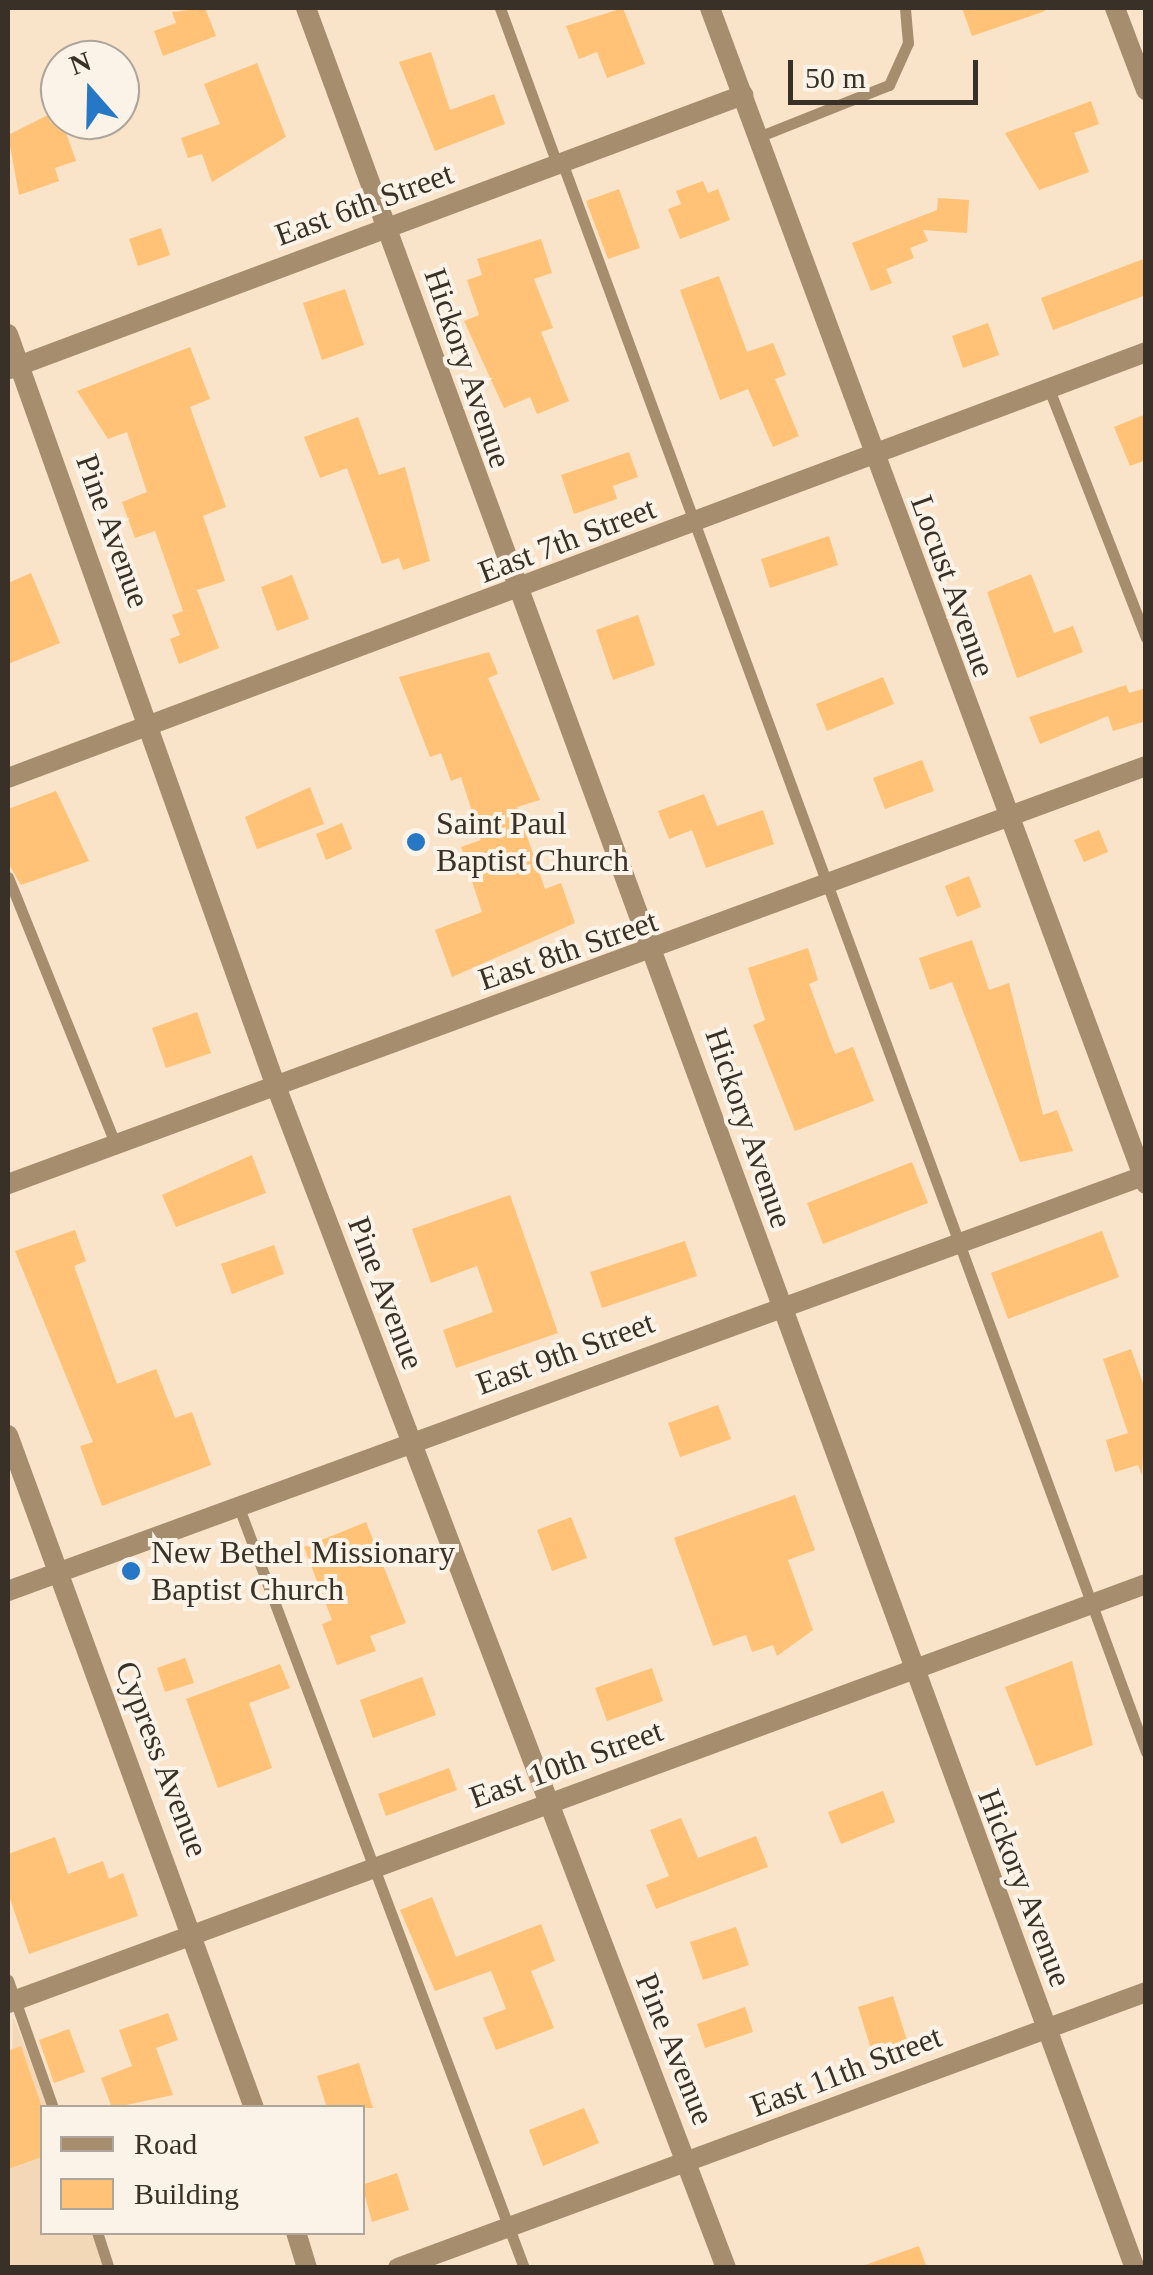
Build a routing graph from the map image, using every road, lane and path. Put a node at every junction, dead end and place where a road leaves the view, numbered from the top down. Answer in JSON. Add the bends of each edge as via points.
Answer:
{"nodes":[{"id":1,"x":306,"y":8,"type":"edge"},
{"id":2,"x":500,"y":8,"type":"edge"},
{"id":3,"x":710,"y":8,"type":"edge"},
{"id":4,"x":906,"y":8,"type":"edge"},
{"id":5,"x":1115,"y":8,"type":"edge"},
{"id":6,"x":1146,"y":90,"type":"edge"},
{"id":7,"x":743,"y":95,"type":"junction"},
{"id":8,"x":758,"y":137,"type":"junction"},
{"id":9,"x":559,"y":163,"type":"junction"},
{"id":10,"x":386,"y":227,"type":"junction"},
{"id":11,"x":8,"y":334,"type":"edge"},
{"id":12,"x":1146,"y":352,"type":"edge"},
{"id":13,"x":14,"y":368,"type":"edge"},
{"id":14,"x":1048,"y":390,"type":"junction"},
{"id":15,"x":872,"y":457,"type":"junction"},
{"id":16,"x":696,"y":524,"type":"junction"},
{"id":17,"x":515,"y":592,"type":"junction"},
{"id":18,"x":1146,"y":638,"type":"edge"},
{"id":19,"x":152,"y":726,"type":"junction"},
{"id":20,"x":1146,"y":766,"type":"edge"},
{"id":21,"x":8,"y":778,"type":"edge"},
{"id":22,"x":1008,"y":818,"type":"junction"},
{"id":23,"x":8,"y":877,"type":"edge"},
{"id":24,"x":826,"y":887,"type":"junction"},
{"id":25,"x":655,"y":952,"type":"junction"},
{"id":26,"x":274,"y":1081,"type":"junction"},
{"id":27,"x":114,"y":1143,"type":"junction"},
{"id":28,"x":1145,"y":1178,"type":"edge"},
{"id":29,"x":8,"y":1184,"type":"edge"},
{"id":30,"x":959,"y":1242,"type":"junction"},
{"id":31,"x":780,"y":1306,"type":"junction"},
{"id":32,"x":8,"y":1434,"type":"edge"},
{"id":33,"x":410,"y":1442,"type":"junction"},
{"id":34,"x":238,"y":1505,"type":"junction"},
{"id":35,"x":57,"y":1572,"type":"junction"},
{"id":36,"x":1146,"y":1584,"type":"edge"},
{"id":37,"x":8,"y":1591,"type":"edge"},
{"id":38,"x":1096,"y":1603,"type":"junction"},
{"id":39,"x":912,"y":1674,"type":"junction"},
{"id":40,"x":1146,"y":1752,"type":"edge"},
{"id":41,"x":544,"y":1802,"type":"junction"},
{"id":42,"x":368,"y":1868,"type":"junction"},
{"id":43,"x":196,"y":1932,"type":"junction"},
{"id":44,"x":1146,"y":1992,"type":"edge"},
{"id":45,"x":10,"y":1994,"type":"edge"},
{"id":46,"x":1046,"y":2028,"type":"junction"},
{"id":47,"x":53,"y":2105,"type":"edge"},
{"id":48,"x":253,"y":2105,"type":"edge"},
{"id":49,"x":687,"y":2162,"type":"junction"},
{"id":50,"x":509,"y":2228,"type":"junction"},
{"id":51,"x":98,"y":2235,"type":"edge"},
{"id":52,"x":297,"y":2235,"type":"edge"},
{"id":53,"x":109,"y":2268,"type":"edge"},
{"id":54,"x":307,"y":2268,"type":"edge"},
{"id":55,"x":398,"y":2268,"type":"edge"},
{"id":56,"x":524,"y":2268,"type":"edge"},
{"id":57,"x":726,"y":2268,"type":"edge"},
{"id":58,"x":1136,"y":2268,"type":"edge"}],
"edges":[{"from":1,"to":10,"type":"street","name":"Hickory Avenue"},
{"from":2,"to":9,"type":"lane"},
{"from":3,"to":7,"type":"street","name":"Locust Avenue"},
{"from":4,"to":8,"type":"lane","via":[[908,42],[889,85]]},
{"from":5,"to":6,"type":"street"},
{"from":7,"to":8,"type":"street","name":"Locust Avenue"},
{"from":7,"to":9,"type":"street","name":"East 6th Street"},
{"from":8,"to":15,"type":"street","name":"Locust Avenue"},
{"from":9,"to":10,"type":"street","name":"East 6th Street"},
{"from":9,"to":16,"type":"lane"},
{"from":10,"to":13,"type":"street","name":"East 6th Street"},
{"from":10,"to":17,"type":"street","name":"Hickory Avenue"},
{"from":11,"to":13,"type":"street","name":"Pine Avenue"},
{"from":12,"to":14,"type":"street","name":"East 7th Street"},
{"from":13,"to":19,"type":"street","name":"Pine Avenue"},
{"from":14,"to":15,"type":"street","name":"East 7th Street"},
{"from":14,"to":18,"type":"lane"},
{"from":15,"to":16,"type":"street","name":"East 7th Street"},
{"from":15,"to":22,"type":"street","name":"Locust Avenue"},
{"from":16,"to":17,"type":"street","name":"East 7th Street"},
{"from":16,"to":24,"type":"lane"},
{"from":17,"to":19,"type":"street","name":"East 7th Street"},
{"from":17,"to":25,"type":"street","name":"Hickory Avenue"},
{"from":19,"to":21,"type":"street","name":"East 7th Street"},
{"from":19,"to":26,"type":"street","name":"Pine Avenue"},
{"from":20,"to":22,"type":"street","name":"East 8th Street"},
{"from":22,"to":24,"type":"street","name":"East 8th Street"},
{"from":22,"to":28,"type":"street","name":"Locust Avenue"},
{"from":23,"to":27,"type":"lane"},
{"from":24,"to":25,"type":"street","name":"East 8th Street"},
{"from":24,"to":30,"type":"lane"},
{"from":25,"to":26,"type":"street","name":"East 8th Street"},
{"from":25,"to":31,"type":"street","name":"Hickory Avenue"},
{"from":26,"to":27,"type":"street","name":"East 8th Street"},
{"from":26,"to":33,"type":"street","name":"Pine Avenue"},
{"from":27,"to":29,"type":"street","name":"East 8th Street"},
{"from":28,"to":30,"type":"street","name":"East 9th Street"},
{"from":30,"to":31,"type":"street","name":"East 9th Street"},
{"from":30,"to":38,"type":"lane"},
{"from":31,"to":33,"type":"street","name":"East 9th Street"},
{"from":31,"to":39,"type":"street","name":"Hickory Avenue"},
{"from":32,"to":35,"type":"street","name":"Cypress Avenue"},
{"from":33,"to":34,"type":"street","name":"East 9th Street"},
{"from":33,"to":41,"type":"street","name":"Pine Avenue"},
{"from":34,"to":35,"type":"street","name":"East 9th Street"},
{"from":34,"to":42,"type":"lane"},
{"from":35,"to":37,"type":"street","name":"East 9th Street"},
{"from":35,"to":43,"type":"street","name":"Cypress Avenue"},
{"from":36,"to":38,"type":"street","name":"East 10th Street"},
{"from":38,"to":39,"type":"street","name":"East 10th Street"},
{"from":38,"to":40,"type":"lane"},
{"from":39,"to":41,"type":"street","name":"East 10th Street"},
{"from":39,"to":46,"type":"street","name":"Hickory Avenue"},
{"from":41,"to":42,"type":"street","name":"East 10th Street"},
{"from":41,"to":49,"type":"street","name":"Pine Avenue"},
{"from":42,"to":43,"type":"street","name":"East 10th Street"},
{"from":42,"to":50,"type":"lane"},
{"from":43,"to":45,"type":"street","name":"East 10th Street"},
{"from":43,"to":48,"type":"street","name":"Cypress Avenue"},
{"from":44,"to":46,"type":"street","name":"East 11th Street"},
{"from":45,"to":47,"type":"lane"},
{"from":46,"to":49,"type":"street","name":"East 11th Street"},
{"from":46,"to":58,"type":"street","name":"Hickory Avenue"},
{"from":49,"to":50,"type":"street","name":"East 11th Street"},
{"from":49,"to":57,"type":"street","name":"Pine Avenue"},
{"from":50,"to":55,"type":"street","name":"East 11th Street"},
{"from":50,"to":56,"type":"lane"},
{"from":51,"to":53,"type":"lane"},
{"from":52,"to":54,"type":"street"}]}
